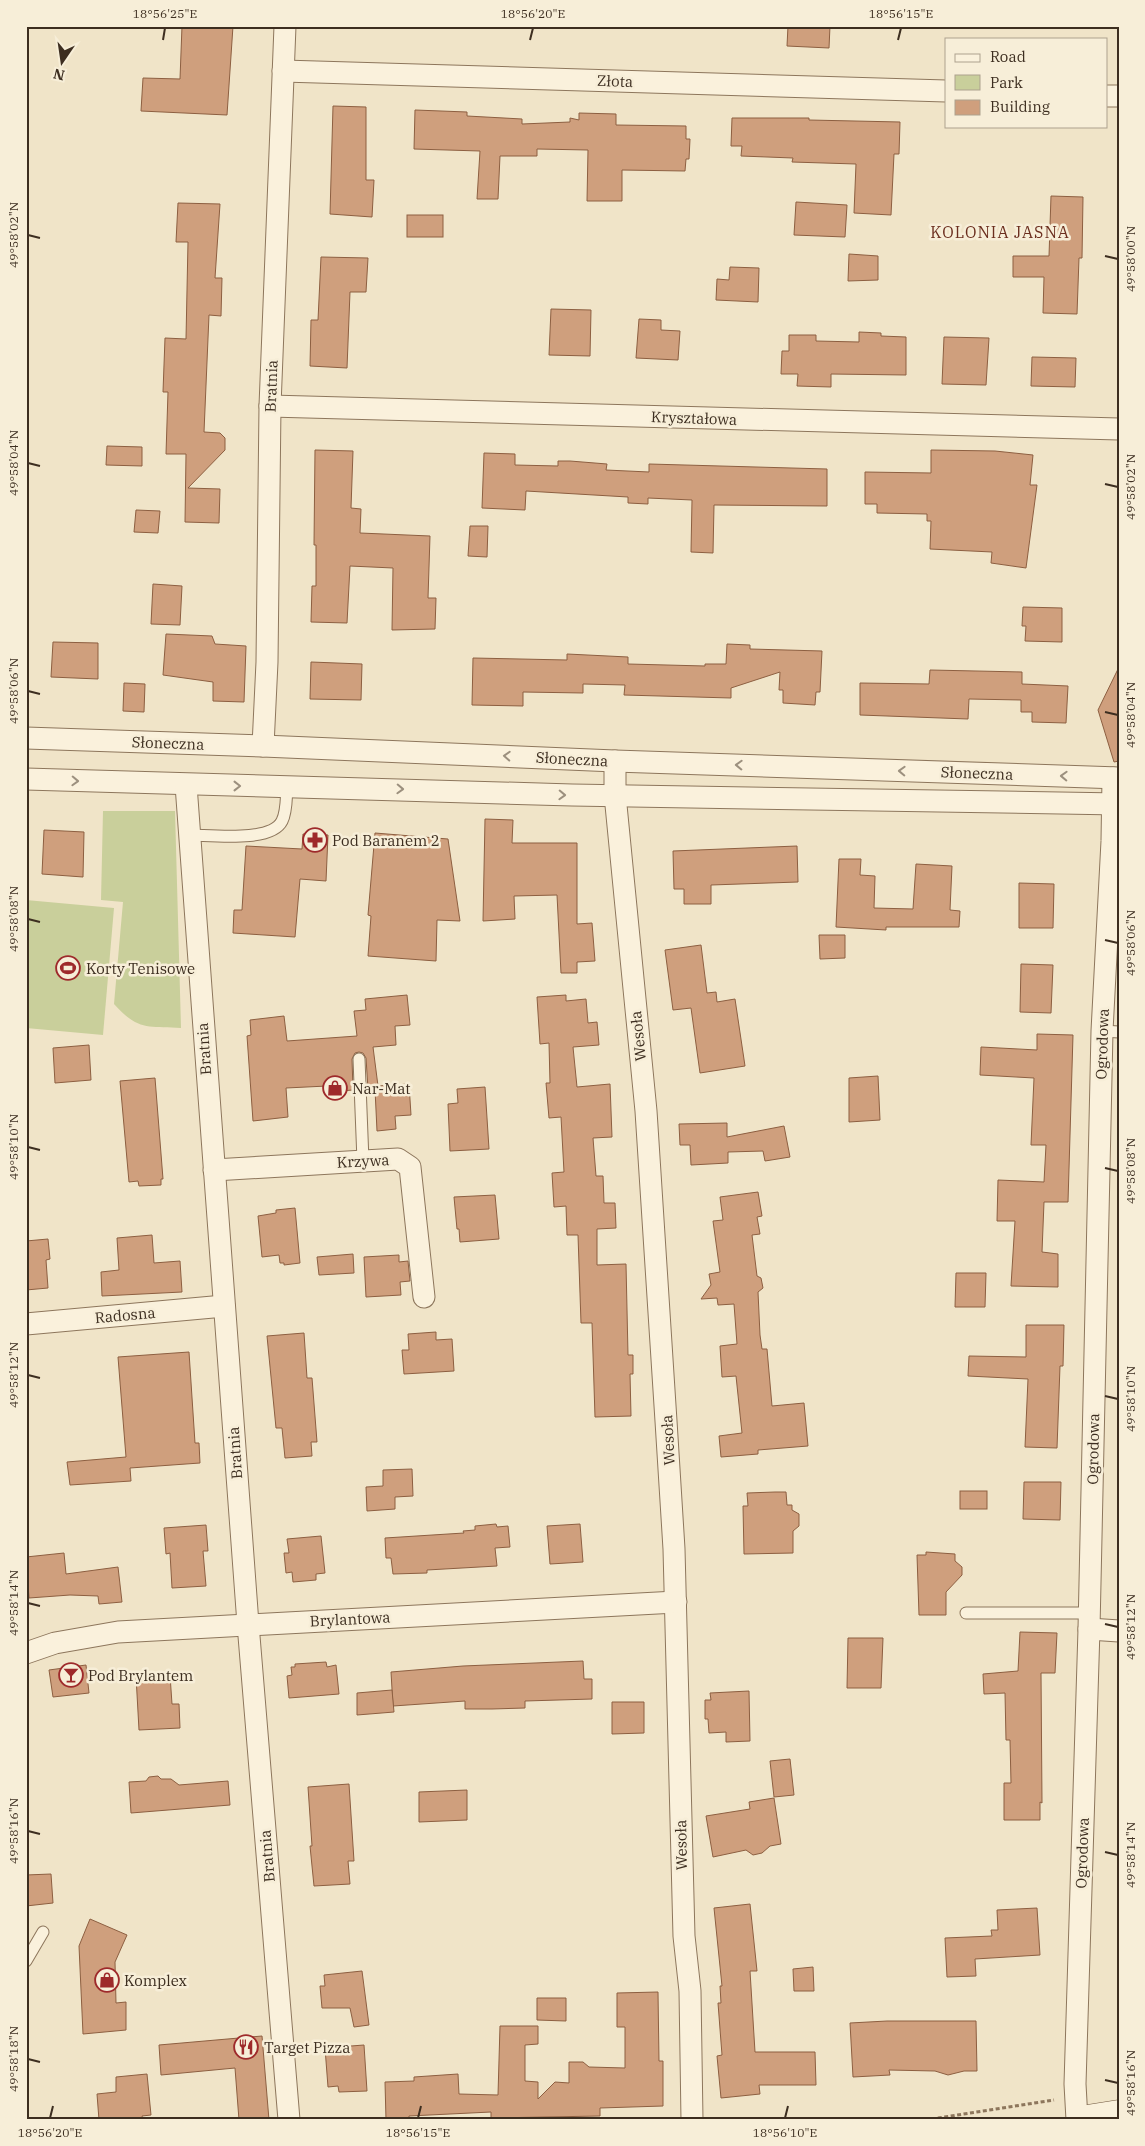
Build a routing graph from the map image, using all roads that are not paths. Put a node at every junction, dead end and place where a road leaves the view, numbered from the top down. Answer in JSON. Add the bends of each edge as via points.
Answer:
{"nodes":[{"id":1,"x":285,"y":26,"type":"edge"},
{"id":2,"x":283,"y":71,"type":"junction"},
{"id":3,"x":945,"y":91,"type":"edge"},
{"id":4,"x":270,"y":406,"type":"junction"},
{"id":5,"x":1119,"y":429,"type":"edge"},
{"id":6,"x":26,"y":738,"type":"edge"},
{"id":7,"x":263,"y":746,"type":"junction"},
{"id":8,"x":615,"y":762,"type":"junction"},
{"id":9,"x":1116,"y":778,"type":"edge"},
{"id":10,"x":26,"y":779,"type":"edge"},
{"id":11,"x":186,"y":785,"type":"junction"},
{"id":12,"x":286,"y":786,"type":"junction"},
{"id":13,"x":614,"y":795,"type":"junction"},
{"id":14,"x":1116,"y":804,"type":"edge"},
{"id":15,"x":188,"y":835,"type":"junction"},
{"id":16,"x":1110,"y":1032,"type":"edge"},
{"id":17,"x":359,"y":1059,"type":"dead end"},
{"id":18,"x":363,"y":1161,"type":"junction"},
{"id":19,"x":214,"y":1170,"type":"junction"},
{"id":20,"x":424,"y":1297,"type":"dead end"},
{"id":21,"x":224,"y":1306,"type":"junction"},
{"id":22,"x":26,"y":1324,"type":"edge"},
{"id":23,"x":676,"y":1602,"type":"junction"},
{"id":24,"x":966,"y":1613,"type":"dead end"},
{"id":25,"x":1089,"y":1621,"type":"junction"},
{"id":26,"x":248,"y":1624,"type":"junction"},
{"id":27,"x":1119,"y":1630,"type":"edge"},
{"id":28,"x":26,"y":1653,"type":"edge"},
{"id":29,"x":43,"y":1932,"type":"dead end"},
{"id":30,"x":26,"y":1961,"type":"edge"},
{"id":31,"x":1078,"y":2108,"type":"edge"},
{"id":32,"x":1119,"y":2114,"type":"edge"},
{"id":33,"x":289,"y":2120,"type":"edge"},
{"id":34,"x":692,"y":2120,"type":"edge"},
{"id":35,"x":1077,"y":2120,"type":"edge"}],
"edges":[{"from":1,"to":2,"type":"street","name":"Bratnia"},
{"from":2,"to":3,"type":"street","name":"Złota"},
{"from":2,"to":4,"type":"street","name":"Bratnia"},
{"from":4,"to":5,"type":"street","name":"Kryształowa"},
{"from":4,"to":7,"type":"street","name":"Bratnia","via":[[268,662]]},
{"from":6,"to":7,"type":"street","name":"Słoneczna"},
{"from":8,"to":7,"type":"street","name":"Słoneczna","one_way":true},
{"from":9,"to":8,"type":"street","name":"Słoneczna","one_way":true},
{"from":8,"to":13,"type":"street","name":"Wesoła"},
{"from":9,"to":14,"type":"street","name":"Ogrodowa"},
{"from":10,"to":11,"type":"street","name":"Słoneczna","one_way":true},
{"from":11,"to":12,"type":"street","name":"Słoneczna","one_way":true},
{"from":11,"to":15,"type":"street","name":"Bratnia"},
{"from":12,"to":13,"type":"street","name":"Słoneczna","one_way":true},
{"from":12,"to":15,"type":"lane","via":[[285,812],[275,829],[250,836]]},
{"from":13,"to":14,"type":"street","name":"Słoneczna"},
{"from":13,"to":23,"type":"street","name":"Wesoła","via":[[646,1111]]},
{"from":14,"to":16,"type":"street","name":"Ogrodowa"},
{"from":15,"to":19,"type":"street","name":"Bratnia"},
{"from":16,"to":25,"type":"street","name":"Ogrodowa"},
{"from":17,"to":18,"type":"lane"},
{"from":18,"to":19,"type":"street","name":"Krzywa"},
{"from":18,"to":20,"type":"street","name":"Krzywa","via":[[398,1159],[410,1168]]},
{"from":19,"to":21,"type":"street","name":"Bratnia"},
{"from":21,"to":22,"type":"street","name":"Radosna"},
{"from":21,"to":26,"type":"street","name":"Bratnia"},
{"from":23,"to":26,"type":"street","name":"Brylantowa"},
{"from":23,"to":34,"type":"street","name":"Wesoła"},
{"from":24,"to":25,"type":"lane"},
{"from":25,"to":27,"type":"street"},
{"from":25,"to":31,"type":"street","name":"Ogrodowa"},
{"from":26,"to":28,"type":"street","name":"Brylantowa","via":[[87,1636]]},
{"from":26,"to":33,"type":"street","name":"Bratnia"},
{"from":29,"to":30,"type":"lane"},
{"from":31,"to":32,"type":"main road"},
{"from":31,"to":35,"type":"street","name":"Ogrodowa"}]}
